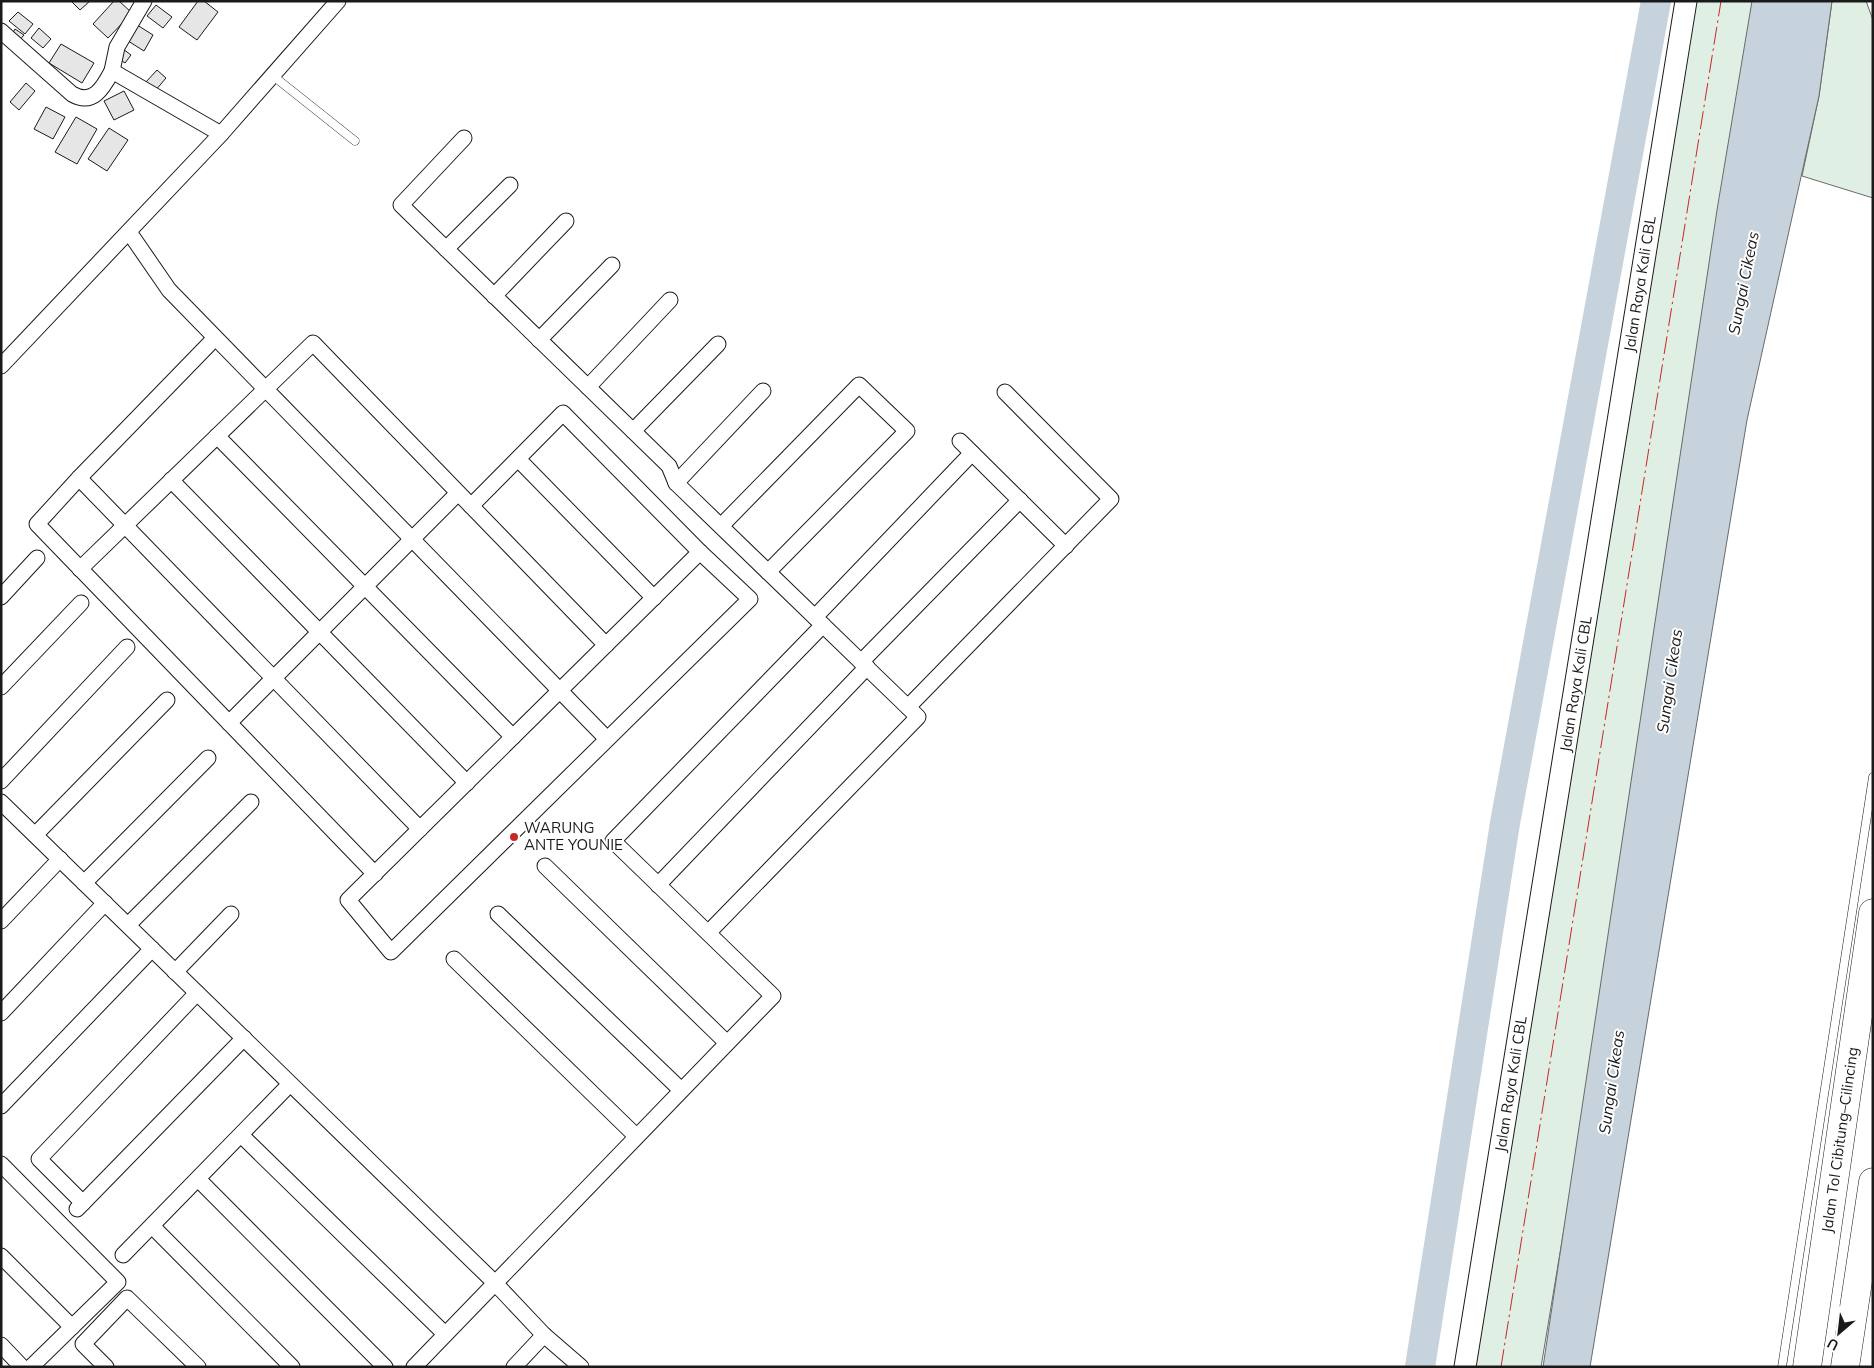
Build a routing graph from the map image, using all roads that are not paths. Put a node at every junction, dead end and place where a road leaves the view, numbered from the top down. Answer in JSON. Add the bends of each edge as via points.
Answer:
{"nodes":[{"id":1,"x":144,"y":1,"type":"edge"},
{"id":2,"x":338,"y":1,"type":"edge"},
{"id":3,"x":1686,"y":1,"type":"edge"},
{"id":4,"x":1,"y":31,"type":"edge"},
{"id":5,"x":112,"y":71,"type":"junction"},
{"id":6,"x":272,"y":75,"type":"junction"},
{"id":7,"x":221,"y":134,"type":"junction"},
{"id":8,"x":464,"y":138,"type":"dead end"},
{"id":9,"x":355,"y":141,"type":"dead end"},
{"id":10,"x":510,"y":185,"type":"dead end"},
{"id":11,"x":566,"y":221,"type":"dead end"},
{"id":12,"x":129,"y":232,"type":"junction"},
{"id":13,"x":446,"y":249,"type":"junction"},
{"id":14,"x":612,"y":265,"type":"dead end"},
{"id":15,"x":494,"y":296,"type":"junction"},
{"id":16,"x":670,"y":300,"type":"dead end"},
{"id":17,"x":215,"y":338,"type":"junction"},
{"id":18,"x":540,"y":340,"type":"junction"},
{"id":19,"x":718,"y":344,"type":"dead end"},
{"id":20,"x":1,"y":366,"type":"edge"},
{"id":21,"x":588,"y":387,"type":"junction"},
{"id":22,"x":265,"y":389,"type":"junction"},
{"id":23,"x":763,"y":391,"type":"dead end"},
{"id":24,"x":1005,"y":392,"type":"dead end"},
{"id":25,"x":633,"y":431,"type":"junction"},
{"id":26,"x":217,"y":436,"type":"junction"},
{"id":27,"x":960,"y":441,"type":"dead end"},
{"id":28,"x":972,"y":453,"type":"junction"},
{"id":29,"x":518,"y":459,"type":"junction"},
{"id":30,"x":79,"y":478,"type":"junction"},
{"id":31,"x":171,"y":480,"type":"junction"},
{"id":32,"x":676,"y":483,"type":"junction"},
{"id":33,"x":458,"y":493,"type":"junction"},
{"id":34,"x":1020,"y":500,"type":"junction"},
{"id":35,"x":472,"y":506,"type":"junction"},
{"id":36,"x":125,"y":525,"type":"junction"},
{"id":37,"x":721,"y":526,"type":"junction"},
{"id":38,"x":411,"y":539,"type":"junction"},
{"id":39,"x":1066,"y":546,"type":"junction"},
{"id":40,"x":700,"y":552,"type":"junction"},
{"id":41,"x":37,"y":558,"type":"dead end"},
{"id":42,"x":80,"y":569,"type":"junction"},
{"id":43,"x":768,"y":572,"type":"junction"},
{"id":44,"x":365,"y":586,"type":"junction"},
{"id":45,"x":1,"y":597,"type":"edge"},
{"id":46,"x":654,"y":598,"type":"junction"},
{"id":47,"x":81,"y":603,"type":"dead end"},
{"id":48,"x":819,"y":621,"type":"junction"},
{"id":49,"x":318,"y":632,"type":"junction"},
{"id":50,"x":606,"y":645,"type":"junction"},
{"id":51,"x":127,"y":647,"type":"dead end"},
{"id":52,"x":864,"y":664,"type":"junction"},
{"id":53,"x":273,"y":677,"type":"junction"},
{"id":54,"x":1,"y":687,"type":"edge"},
{"id":55,"x":560,"y":691,"type":"junction"},
{"id":56,"x":167,"y":700,"type":"dead end"},
{"id":57,"x":908,"y":707,"type":"junction"},
{"id":58,"x":229,"y":723,"type":"junction"},
{"id":59,"x":513,"y":737,"type":"junction"},
{"id":60,"x":607,"y":739,"type":"junction"},
{"id":61,"x":208,"y":758,"type":"dead end"},
{"id":62,"x":1873,"y":777,"type":"edge"},
{"id":63,"x":1,"y":781,"type":"edge"},
{"id":64,"x":467,"y":783,"type":"junction"},
{"id":65,"x":251,"y":802,"type":"dead end"},
{"id":66,"x":4,"y":811,"type":"edge"},
{"id":67,"x":420,"y":829,"type":"junction"},
{"id":68,"x":35,"y":835,"type":"junction"},
{"id":69,"x":60,"y":859,"type":"junction"},
{"id":70,"x":545,"y":866,"type":"dead end"},
{"id":71,"x":375,"y":874,"type":"junction"},
{"id":72,"x":84,"y":883,"type":"junction"},
{"id":73,"x":658,"y":885,"type":"junction"},
{"id":74,"x":105,"y":903,"type":"junction"},
{"id":75,"x":1873,"y":913,"type":"edge"},
{"id":76,"x":231,"y":914,"type":"dead end"},
{"id":77,"x":498,"y":914,"type":"dead end"},
{"id":78,"x":1,"y":921,"type":"edge"},
{"id":79,"x":128,"y":925,"type":"junction"},
{"id":80,"x":708,"y":933,"type":"junction"},
{"id":81,"x":152,"y":949,"type":"junction"},
{"id":82,"x":454,"y":959,"type":"dead end"},
{"id":83,"x":175,"y":972,"type":"junction"},
{"id":84,"x":197,"y":993,"type":"junction"},
{"id":85,"x":1,"y":1013,"type":"edge"},
{"id":86,"x":244,"y":1038,"type":"junction"},
{"id":87,"x":726,"y":1043,"type":"junction"},
{"id":88,"x":290,"y":1084,"type":"junction"},
{"id":89,"x":680,"y":1090,"type":"junction"},
{"id":90,"x":2,"y":1105,"type":"edge"},
{"id":91,"x":241,"y":1135,"type":"junction"},
{"id":92,"x":636,"y":1136,"type":"junction"},
{"id":93,"x":1,"y":1164,"type":"edge"},
{"id":94,"x":198,"y":1178,"type":"junction"},
{"id":95,"x":1873,"y":1182,"type":"edge"},
{"id":96,"x":152,"y":1226,"type":"junction"},
{"id":97,"x":123,"y":1255,"type":"dead end"},
{"id":98,"x":1,"y":1256,"type":"edge"},
{"id":99,"x":494,"y":1282,"type":"junction"},
{"id":100,"x":72,"y":1327,"type":"junction"},
{"id":101,"x":445,"y":1334,"type":"junction"},
{"id":102,"x":544,"y":1335,"type":"junction"},
{"id":103,"x":1,"y":1345,"type":"edge"},
{"id":104,"x":22,"y":1367,"type":"edge"},
{"id":105,"x":31,"y":1367,"type":"edge"},
{"id":106,"x":106,"y":1367,"type":"edge"},
{"id":107,"x":198,"y":1367,"type":"edge"},
{"id":108,"x":292,"y":1367,"type":"edge"},
{"id":109,"x":385,"y":1367,"type":"edge"},
{"id":110,"x":414,"y":1367,"type":"edge"},
{"id":111,"x":514,"y":1367,"type":"edge"},
{"id":112,"x":581,"y":1367,"type":"edge"},
{"id":113,"x":1465,"y":1367,"type":"edge"},
{"id":114,"x":1782,"y":1367,"type":"edge"},
{"id":115,"x":1807,"y":1367,"type":"edge"},
{"id":116,"x":1845,"y":1367,"type":"edge"}],
"edges":[{"from":1,"to":5,"type":"street","via":[[117,47]]},
{"from":2,"to":6,"type":"street"},
{"from":3,"to":113,"type":"main road","name":"Jalan Raya Kali CBL"},
{"from":4,"to":5,"type":"street","via":[[79,98],[94,96],[101,91]]},
{"from":5,"to":7,"type":"street"},
{"from":6,"to":7,"type":"street"},
{"from":6,"to":9,"type":"lane"},
{"from":7,"to":12,"type":"street"},
{"from":8,"to":13,"type":"street","via":[[401,205]]},
{"from":10,"to":13,"type":"street"},
{"from":11,"to":15,"type":"street"},
{"from":12,"to":17,"type":"street","via":[[169,290]]},
{"from":12,"to":20,"type":"street"},
{"from":13,"to":15,"type":"street"},
{"from":14,"to":18,"type":"street"},
{"from":15,"to":18,"type":"street"},
{"from":16,"to":21,"type":"street"},
{"from":17,"to":22,"type":"street"},
{"from":17,"to":30,"type":"street"},
{"from":18,"to":21,"type":"street"},
{"from":19,"to":25,"type":"street"},
{"from":21,"to":25,"type":"street"},
{"from":22,"to":26,"type":"street"},
{"from":22,"to":33,"type":"street","via":[[313,343]]},
{"from":22,"to":38,"type":"street"},
{"from":23,"to":32,"type":"street"},
{"from":24,"to":39,"type":"street","via":[[1111,499]]},
{"from":25,"to":32,"type":"street","via":[[669,466]]},
{"from":26,"to":31,"type":"street"},
{"from":26,"to":44,"type":"street"},
{"from":27,"to":28,"type":"street"},
{"from":28,"to":34,"type":"street"},
{"from":28,"to":48,"type":"street"},
{"from":29,"to":35,"type":"street"},
{"from":29,"to":40,"type":"street","via":[[563,413]]},
{"from":29,"to":46,"type":"street"},
{"from":30,"to":36,"type":"street"},
{"from":30,"to":42,"type":"street","via":[[37,524]]},
{"from":31,"to":36,"type":"street"},
{"from":31,"to":49,"type":"street"},
{"from":32,"to":37,"type":"street"},
{"from":33,"to":35,"type":"street"},
{"from":33,"to":38,"type":"street"},
{"from":34,"to":39,"type":"street"},
{"from":34,"to":52,"type":"street"},
{"from":35,"to":50,"type":"street"},
{"from":36,"to":42,"type":"street"},
{"from":36,"to":53,"type":"street"},
{"from":37,"to":43,"type":"street"},
{"from":37,"to":43,"type":"street","via":[[859,385],[906,431]]},
{"from":38,"to":44,"type":"street"},
{"from":38,"to":55,"type":"street"},
{"from":39,"to":57,"type":"street"},
{"from":40,"to":46,"type":"street"},
{"from":40,"to":60,"type":"street","via":[[750,599]]},
{"from":41,"to":45,"type":"street"},
{"from":42,"to":58,"type":"street"},
{"from":43,"to":48,"type":"street"},
{"from":44,"to":49,"type":"street"},
{"from":44,"to":59,"type":"street"},
{"from":46,"to":50,"type":"street"},
{"from":47,"to":54,"type":"street"},
{"from":48,"to":52,"type":"street"},
{"from":48,"to":73,"type":"street","via":[[613,841]]},
{"from":49,"to":53,"type":"street"},
{"from":49,"to":64,"type":"street"},
{"from":50,"to":55,"type":"street"},
{"from":51,"to":63,"type":"street"},
{"from":52,"to":57,"type":"street"},
{"from":52,"to":73,"type":"street"},
{"from":53,"to":58,"type":"street"},
{"from":53,"to":67,"type":"street"},
{"from":55,"to":59,"type":"street"},
{"from":55,"to":60,"type":"street"},
{"from":56,"to":68,"type":"street"},
{"from":57,"to":80,"type":"street","via":[[918,717]]},
{"from":58,"to":71,"type":"street"},
{"from":59,"to":64,"type":"street"},
{"from":60,"to":71,"type":"street","via":[[391,952],[348,900]]},
{"from":61,"to":72,"type":"street"},
{"from":62,"to":114,"type":"lane"},
{"from":64,"to":67,"type":"street"},
{"from":65,"to":79,"type":"street"},
{"from":66,"to":68,"type":"street"},
{"from":67,"to":71,"type":"street"},
{"from":68,"to":69,"type":"street"},
{"from":69,"to":72,"type":"street"},
{"from":69,"to":78,"type":"street"},
{"from":70,"to":87,"type":"street"},
{"from":72,"to":74,"type":"street"},
{"from":73,"to":80,"type":"street"},
{"from":74,"to":79,"type":"street"},
{"from":74,"to":85,"type":"street"},
{"from":75,"to":115,"type":"highway","name":"Jalan Tol Cibitung–Cilincing"},
{"from":76,"to":83,"type":"street"},
{"from":77,"to":89,"type":"street"},
{"from":79,"to":81,"type":"street"},
{"from":80,"to":87,"type":"street","via":[[773,996]]},
{"from":81,"to":83,"type":"street"},
{"from":81,"to":90,"type":"street"},
{"from":82,"to":92,"type":"street"},
{"from":83,"to":84,"type":"street"},
{"from":84,"to":86,"type":"street"},
{"from":84,"to":86,"type":"street","via":[[39,1159],[79,1207]]},
{"from":86,"to":88,"type":"street"},
{"from":87,"to":89,"type":"street"},
{"from":88,"to":91,"type":"street"},
{"from":88,"to":99,"type":"street"},
{"from":89,"to":92,"type":"street"},
{"from":91,"to":94,"type":"street"},
{"from":91,"to":101,"type":"street"},
{"from":92,"to":99,"type":"street"},
{"from":93,"to":100,"type":"street","via":[[118,1282]]},
{"from":94,"to":96,"type":"street"},
{"from":94,"to":109,"type":"street"},
{"from":95,"to":116,"type":"highway"},
{"from":96,"to":97,"type":"street"},
{"from":96,"to":108,"type":"street"},
{"from":98,"to":100,"type":"street"},
{"from":99,"to":101,"type":"street"},
{"from":99,"to":102,"type":"street"},
{"from":100,"to":105,"type":"street"},
{"from":101,"to":110,"type":"street"},
{"from":102,"to":111,"type":"street"},
{"from":102,"to":112,"type":"street"},
{"from":103,"to":104,"type":"street"},
{"from":106,"to":107,"type":"street","via":[[83,1344],[126,1298]]}]}
